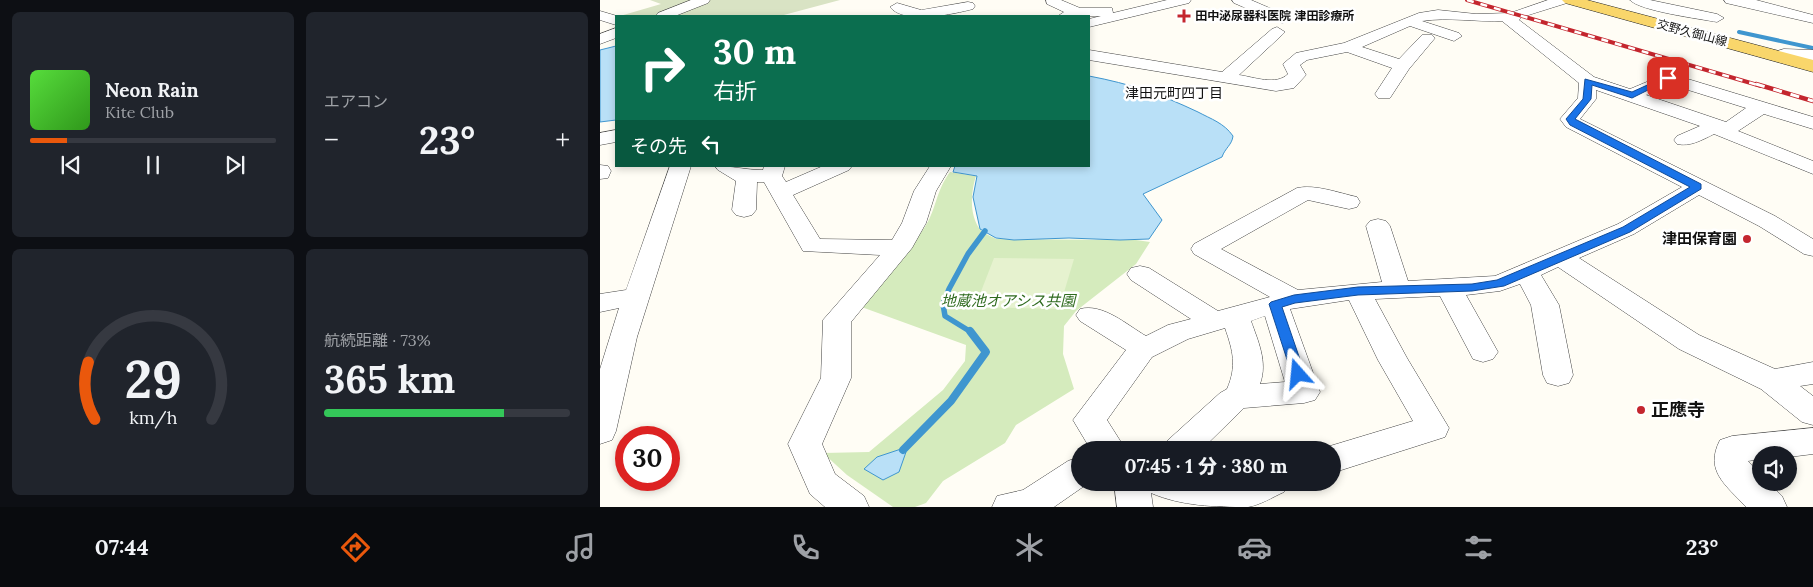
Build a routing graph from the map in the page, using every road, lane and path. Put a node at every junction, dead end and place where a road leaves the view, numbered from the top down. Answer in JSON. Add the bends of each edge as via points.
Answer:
{"nodes":[{"id":1,"x":703,"y":0,"type":"edge"},
{"id":2,"x":1054,"y":0,"type":"edge"},
{"id":3,"x":1130,"y":0,"type":"edge"},
{"id":4,"x":1184,"y":0,"type":"edge"},
{"id":5,"x":1239,"y":0,"type":"edge"},
{"id":6,"x":1562,"y":0,"type":"edge"},
{"id":7,"x":1570,"y":0,"type":"edge"},
{"id":8,"x":1637,"y":0,"type":"edge"},
{"id":9,"x":1685,"y":0,"type":"edge"},
{"id":10,"x":1731,"y":0,"type":"edge"},
{"id":11,"x":1699,"y":5,"type":"dead end"},
{"id":12,"x":897,"y":6,"type":"dead end"},
{"id":13,"x":969,"y":7,"type":"edge"},
{"id":14,"x":600,"y":15,"type":"edge"},
{"id":15,"x":666,"y":15,"type":"edge"},
{"id":16,"x":919,"y":15,"type":"edge"},
{"id":17,"x":926,"y":15,"type":"edge"},
{"id":18,"x":1073,"y":15,"type":"edge"},
{"id":19,"x":1090,"y":15,"type":"edge"},
{"id":20,"x":1090,"y":16,"type":"edge"},
{"id":21,"x":1717,"y":18,"type":"dead end"},
{"id":22,"x":1813,"y":18,"type":"edge"},
{"id":23,"x":1511,"y":20,"type":"junction"},
{"id":24,"x":615,"y":21,"type":"edge"},
{"id":25,"x":1409,"y":22,"type":"junction"},
{"id":26,"x":615,"y":33,"type":"edge"},
{"id":27,"x":1376,"y":35,"type":"junction"},
{"id":28,"x":1454,"y":36,"type":"dead end"},
{"id":29,"x":600,"y":39,"type":"edge"},
{"id":30,"x":1348,"y":47,"type":"junction"},
{"id":31,"x":1813,"y":54,"type":"edge"},
{"id":32,"x":1090,"y":55,"type":"edge"},
{"id":33,"x":1777,"y":56,"type":"junction"},
{"id":34,"x":1402,"y":66,"type":"junction"},
{"id":35,"x":1813,"y":66,"type":"edge"},
{"id":36,"x":1226,"y":78,"type":"junction"},
{"id":37,"x":1588,"y":81,"type":"junction"},
{"id":38,"x":1384,"y":94,"type":"dead end"},
{"id":39,"x":1632,"y":95,"type":"junction"},
{"id":40,"x":1662,"y":106,"type":"junction"},
{"id":41,"x":1760,"y":108,"type":"junction"},
{"id":42,"x":1644,"y":115,"type":"dead end"},
{"id":43,"x":1813,"y":123,"type":"edge"},
{"id":44,"x":1730,"y":124,"type":"junction"},
{"id":45,"x":615,"y":136,"type":"edge"},
{"id":46,"x":600,"y":139,"type":"edge"},
{"id":47,"x":1684,"y":140,"type":"dead end"},
{"id":48,"x":1813,"y":141,"type":"edge"},
{"id":49,"x":681,"y":167,"type":"edge"},
{"id":50,"x":728,"y":167,"type":"edge"},
{"id":51,"x":834,"y":167,"type":"edge"},
{"id":52,"x":940,"y":167,"type":"edge"},
{"id":53,"x":1813,"y":168,"type":"edge"},
{"id":54,"x":775,"y":174,"type":"edge"},
{"id":55,"x":747,"y":176,"type":"junction"},
{"id":56,"x":1697,"y":187,"type":"junction"},
{"id":57,"x":1349,"y":202,"type":"dead end"},
{"id":58,"x":744,"y":210,"type":"dead end"},
{"id":59,"x":1378,"y":226,"type":"dead end"},
{"id":60,"x":900,"y":248,"type":"junction"},
{"id":61,"x":1813,"y":249,"type":"edge"},
{"id":62,"x":1560,"y":257,"type":"junction"},
{"id":63,"x":1526,"y":272,"type":"junction"},
{"id":64,"x":1140,"y":274,"type":"dead end"},
{"id":65,"x":1449,"y":288,"type":"junction"},
{"id":66,"x":1398,"y":290,"type":"junction"},
{"id":67,"x":1358,"y":291,"type":"junction"},
{"id":68,"x":637,"y":296,"type":"junction"},
{"id":69,"x":1285,"y":302,"type":"junction"},
{"id":70,"x":600,"y":303,"type":"edge"},
{"id":71,"x":1090,"y":315,"type":"dead end"},
{"id":72,"x":1225,"y":319,"type":"junction"},
{"id":73,"x":1145,"y":349,"type":"junction"},
{"id":74,"x":1483,"y":352,"type":"dead end"},
{"id":75,"x":1813,"y":373,"type":"edge"},
{"id":76,"x":1558,"y":376,"type":"dead end"},
{"id":77,"x":1772,"y":381,"type":"junction"},
{"id":78,"x":1239,"y":397,"type":"junction"},
{"id":79,"x":1813,"y":413,"type":"edge"},
{"id":80,"x":600,"y":431,"type":"edge"},
{"id":81,"x":1103,"y":441,"type":"edge"},
{"id":82,"x":1189,"y":441,"type":"edge"},
{"id":83,"x":1813,"y":441,"type":"edge"},
{"id":84,"x":1341,"y":456,"type":"edge"},
{"id":85,"x":1071,"y":477,"type":"edge"},
{"id":86,"x":1133,"y":491,"type":"edge"},
{"id":87,"x":1188,"y":491,"type":"edge"},
{"id":88,"x":1250,"y":491,"type":"edge"},
{"id":89,"x":851,"y":507,"type":"edge"},
{"id":90,"x":1010,"y":507,"type":"edge"},
{"id":91,"x":1135,"y":507,"type":"edge"},
{"id":92,"x":1769,"y":507,"type":"edge"}],
"edges":[{"from":1,"to":15,"type":"street"},
{"from":2,"to":18,"type":"street"},
{"from":3,"to":19,"type":"street","via":[[1119,8]]},
{"from":4,"to":20,"type":"street"},
{"from":5,"to":36,"type":"street","via":[[1273,29]]},
{"from":6,"to":23,"type":"street","via":[[1517,14]]},
{"from":7,"to":33,"type":"main road","name":"交野久御山線"},
{"from":8,"to":21,"type":"street","via":[[1656,7]]},
{"from":9,"to":11,"type":"street"},
{"from":10,"to":22,"type":"street"},
{"from":12,"to":16,"type":"street"},
{"from":13,"to":17,"type":"street"},
{"from":14,"to":24,"type":"street"},
{"from":23,"to":25,"type":"street","via":[[1505,16],[1476,18],[1438,14]]},
{"from":23,"to":37,"type":"street"},
{"from":25,"to":27,"type":"street"},
{"from":25,"to":28,"type":"street"},
{"from":26,"to":29,"type":"street"},
{"from":27,"to":30,"type":"street"},
{"from":27,"to":34,"type":"street","via":[[1422,44]]},
{"from":30,"to":34,"type":"street"},
{"from":30,"to":36,"type":"street","via":[[1302,56],[1291,64],[1297,75],[1288,84],[1258,85]]},
{"from":31,"to":33,"type":"street"},
{"from":32,"to":36,"type":"street"},
{"from":33,"to":35,"type":"main road","name":"交野久御山線"},
{"from":34,"to":38,"type":"street"},
{"from":37,"to":39,"type":"street"},
{"from":37,"to":56,"type":"street","via":[[1587,99],[1570,119],[1573,123]]},
{"from":39,"to":40,"type":"street"},
{"from":39,"to":41,"type":"street","via":[[1668,78]]},
{"from":40,"to":42,"type":"street"},
{"from":40,"to":44,"type":"street"},
{"from":41,"to":43,"type":"street"},
{"from":41,"to":44,"type":"street"},
{"from":44,"to":47,"type":"street"},
{"from":44,"to":48,"type":"street"},
{"from":44,"to":53,"type":"street","via":[[1721,131]]},
{"from":45,"to":46,"type":"street"},
{"from":49,"to":68,"type":"street"},
{"from":50,"to":55,"type":"street"},
{"from":51,"to":54,"type":"street"},
{"from":52,"to":60,"type":"street","via":[[925,191],[914,223]]},
{"from":54,"to":55,"type":"street"},
{"from":54,"to":60,"type":"street","via":[[812,246]]},
{"from":55,"to":58,"type":"street"},
{"from":56,"to":61,"type":"street","via":[[1767,221]]},
{"from":56,"to":62,"type":"street","via":[[1626,229]]},
{"from":57,"to":69,"type":"street","via":[[1305,193],[1203,249]]},
{"from":59,"to":66,"type":"street"},
{"from":60,"to":89,"type":"street","via":[[837,320],[836,378],[806,444],[822,484]]},
{"from":62,"to":63,"type":"street"},
{"from":62,"to":77,"type":"street","via":[[1689,342]]},
{"from":63,"to":65,"type":"street","via":[[1500,283]]},
{"from":63,"to":76,"type":"street","via":[[1545,305]]},
{"from":64,"to":72,"type":"street"},
{"from":65,"to":66,"type":"street"},
{"from":65,"to":74,"type":"street"},
{"from":66,"to":67,"type":"street"},
{"from":67,"to":69,"type":"street"},
{"from":67,"to":84,"type":"street","via":[[1432,428]]},
{"from":68,"to":70,"type":"street"},
{"from":68,"to":80,"type":"street","via":[[623,337]]},
{"from":69,"to":72,"type":"street"},
{"from":69,"to":78,"type":"street","via":[[1304,392]]},
{"from":71,"to":73,"type":"street"},
{"from":72,"to":73,"type":"street","via":[[1178,332]]},
{"from":72,"to":78,"type":"street","via":[[1248,350],[1248,375]]},
{"from":73,"to":81,"type":"street","via":[[1090,420]]},
{"from":75,"to":77,"type":"street"},
{"from":77,"to":79,"type":"street"},
{"from":78,"to":82,"type":"street"},
{"from":83,"to":92,"type":"street","via":[[1732,450],[1731,468]]},
{"from":85,"to":90,"type":"street","via":[[1030,504]]},
{"from":86,"to":91,"type":"street"},
{"from":87,"to":88,"type":"street","via":[[1230,499]]}]}
